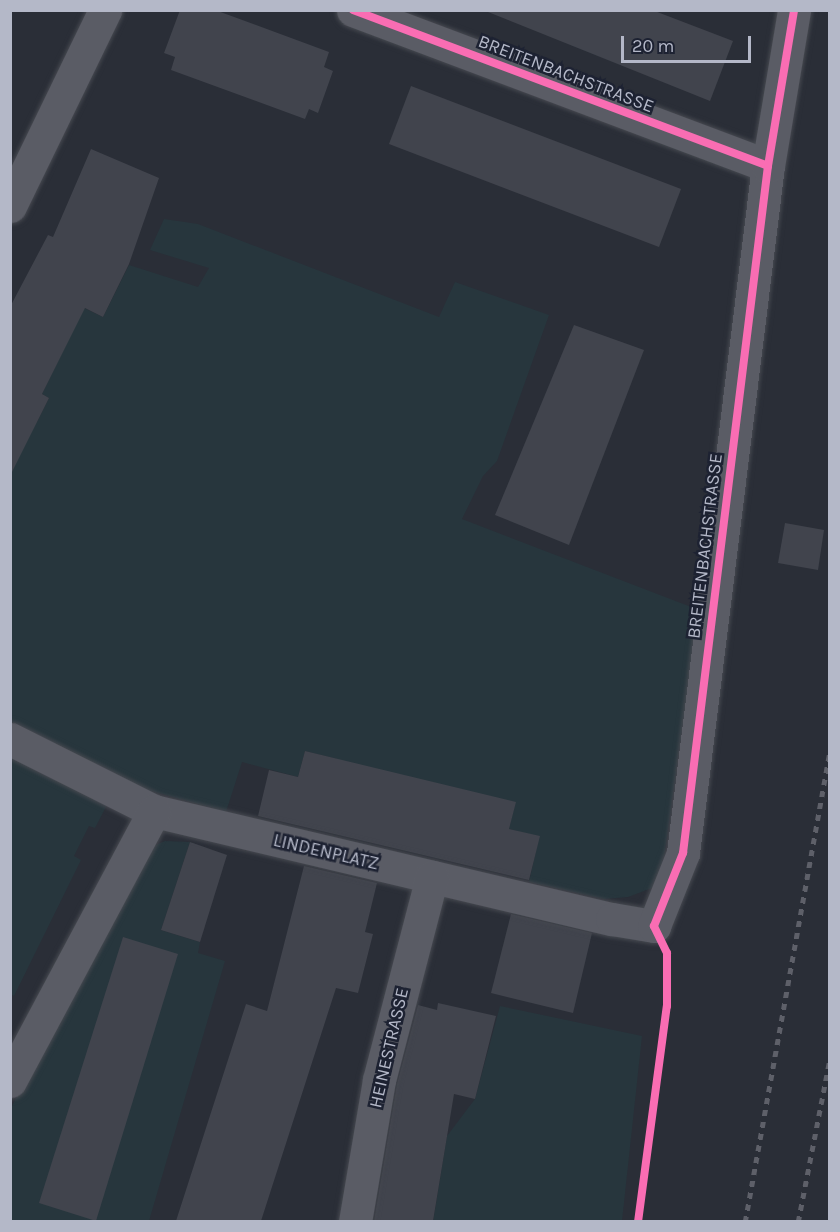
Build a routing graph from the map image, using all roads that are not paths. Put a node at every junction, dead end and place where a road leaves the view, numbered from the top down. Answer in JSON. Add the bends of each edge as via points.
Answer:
{"nodes":[{"id":1,"x":105,"y":10,"type":"edge"},
{"id":2,"x":353,"y":10,"type":"edge"},
{"id":3,"x":794,"y":10,"type":"edge"},
{"id":4,"x":768,"y":166,"type":"junction"},
{"id":5,"x":10,"y":206,"type":"edge"},
{"id":6,"x":10,"y":739,"type":"edge"},
{"id":7,"x":154,"y":811,"type":"junction"},
{"id":8,"x":432,"y":877,"type":"junction"},
{"id":9,"x":654,"y":926,"type":"joint"},
{"id":10,"x":10,"y":1081,"type":"edge"},
{"id":11,"x":355,"y":1221,"type":"edge"}],
"edges":[{"from":1,"to":5,"type":"street"},
{"from":2,"to":4,"type":"street","name":"BREITENBACHSTRASSE"},
{"from":3,"to":4,"type":"street","name":"BREITENBACHSTRASSE"},
{"from":4,"to":9,"type":"street","name":"BREITENBACHSTRASSE","via":[[683,853]]},
{"from":6,"to":7,"type":"street","name":"LINDENPLATZ"},
{"from":7,"to":8,"type":"street","name":"LINDENPLATZ"},
{"from":7,"to":10,"type":"street"},
{"from":8,"to":9,"type":"street","name":"LINDENPLATZ"},
{"from":8,"to":11,"type":"street","name":"HEINESTRASSE","via":[[379,1080]]}]}
